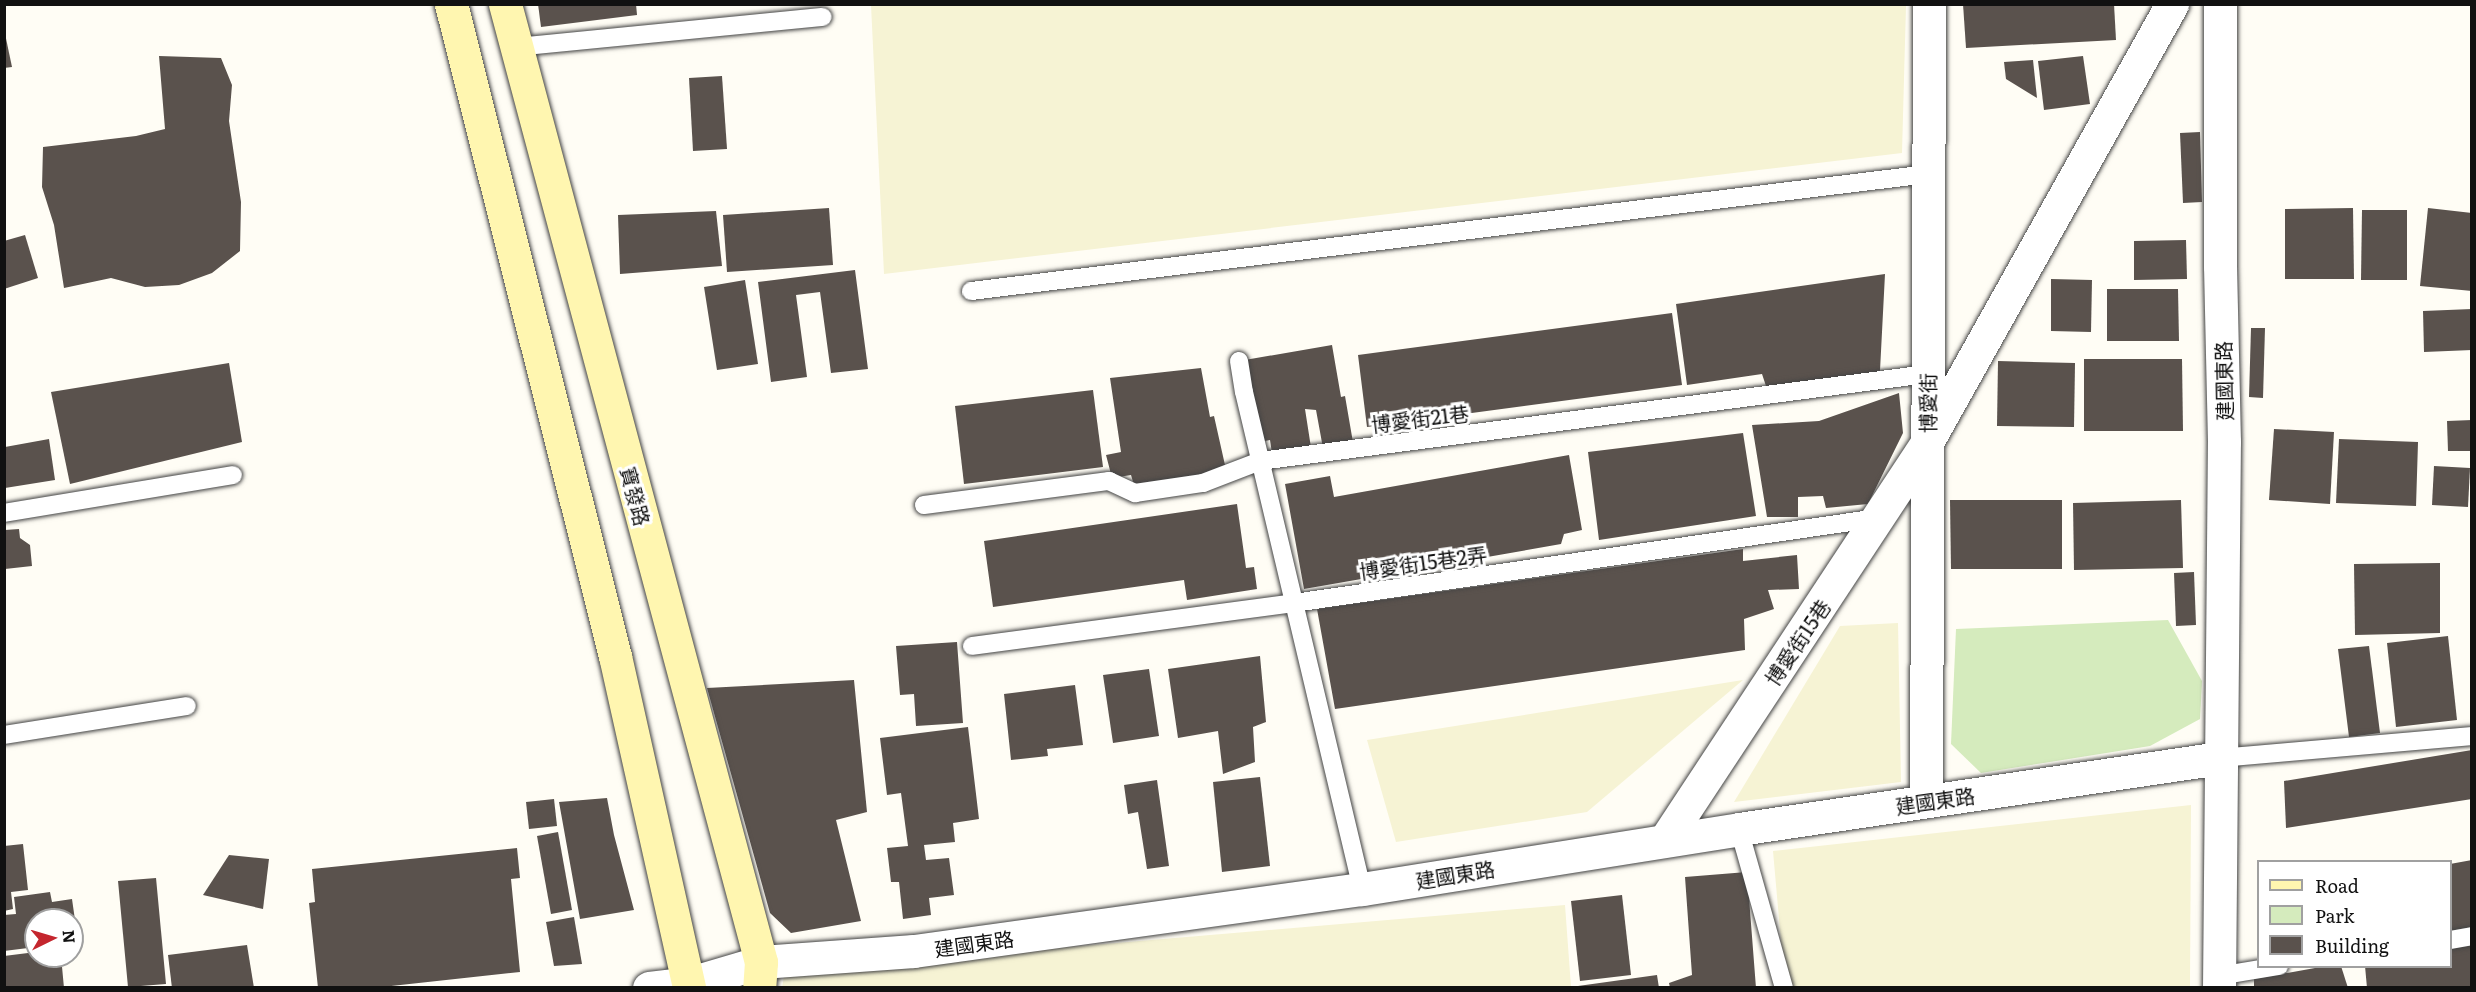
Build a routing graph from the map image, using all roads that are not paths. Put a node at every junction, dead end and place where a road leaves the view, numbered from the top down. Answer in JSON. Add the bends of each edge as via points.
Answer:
{"nodes":[{"id":1,"x":451,"y":4,"type":"edge"},
{"id":2,"x":505,"y":4,"type":"edge"},
{"id":3,"x":1929,"y":4,"type":"edge"},
{"id":4,"x":2172,"y":4,"type":"edge"},
{"id":5,"x":2220,"y":4,"type":"edge"},
{"id":6,"x":823,"y":17,"type":"dead end"},
{"id":7,"x":516,"y":47,"type":"junction"},
{"id":8,"x":1928,"y":174,"type":"junction"},
{"id":9,"x":971,"y":291,"type":"dead end"},
{"id":10,"x":1239,"y":361,"type":"dead end"},
{"id":11,"x":1927,"y":374,"type":"junction"},
{"id":12,"x":1927,"y":442,"type":"junction"},
{"id":13,"x":1260,"y":461,"type":"junction"},
{"id":14,"x":233,"y":475,"type":"dead end"},
{"id":15,"x":924,"y":505,"type":"dead end"},
{"id":16,"x":4,"y":513,"type":"edge"},
{"id":17,"x":1878,"y":518,"type":"junction"},
{"id":18,"x":1294,"y":603,"type":"junction"},
{"id":19,"x":972,"y":646,"type":"dead end"},
{"id":20,"x":187,"y":706,"type":"dead end"},
{"id":21,"x":4,"y":735,"type":"edge"},
{"id":22,"x":2472,"y":736,"type":"edge"},
{"id":23,"x":2220,"y":758,"type":"junction"},
{"id":24,"x":1926,"y":801,"type":"junction"},
{"id":25,"x":1739,"y":829,"type":"junction"},
{"id":26,"x":1665,"y":840,"type":"junction"},
{"id":27,"x":1362,"y":889,"type":"junction"},
{"id":28,"x":2472,"y":936,"type":"edge"},
{"id":29,"x":2452,"y":940,"type":"edge"},
{"id":30,"x":2272,"y":968,"type":"edge"},
{"id":31,"x":760,"y":975,"type":"edge"},
{"id":32,"x":2219,"y":982,"type":"edge"},
{"id":33,"x":689,"y":985,"type":"edge"},
{"id":34,"x":650,"y":987,"type":"edge"},
{"id":35,"x":1784,"y":987,"type":"edge"}],
"edges":[{"from":1,"to":33,"type":"main road","via":[[612,644]]},
{"from":2,"to":7,"type":"main road","name":"寶發路"},
{"from":3,"to":8,"type":"street","name":"博愛街"},
{"from":4,"to":12,"type":"street"},
{"from":5,"to":23,"type":"street","name":"建國東路","via":[[2224,442]]},
{"from":6,"to":7,"type":"lane"},
{"from":7,"to":31,"type":"main road","name":"寶發路"},
{"from":8,"to":9,"type":"lane"},
{"from":8,"to":11,"type":"street","name":"博愛街"},
{"from":10,"to":13,"type":"lane"},
{"from":11,"to":12,"type":"street","name":"博愛街"},
{"from":11,"to":13,"type":"lane","name":"博愛街21巷"},
{"from":12,"to":17,"type":"street","name":"博愛街15巷"},
{"from":12,"to":24,"type":"street","name":"博愛街"},
{"from":13,"to":15,"type":"lane","name":"博愛街21巷","via":[[1203,483],[1136,493],[1109,482]]},
{"from":13,"to":18,"type":"lane"},
{"from":14,"to":16,"type":"lane"},
{"from":17,"to":18,"type":"lane","name":"博愛街15巷2弄"},
{"from":17,"to":26,"type":"street","name":"博愛街15巷"},
{"from":18,"to":19,"type":"lane","name":"博愛街15巷2弄"},
{"from":18,"to":27,"type":"lane"},
{"from":20,"to":21,"type":"lane"},
{"from":22,"to":23,"type":"lane"},
{"from":23,"to":24,"type":"street","name":"建國東路"},
{"from":23,"to":32,"type":"street","name":"建國東路"},
{"from":24,"to":25,"type":"street","name":"建國東路"},
{"from":25,"to":26,"type":"street","name":"建國東路"},
{"from":25,"to":35,"type":"lane"},
{"from":26,"to":27,"type":"street","name":"建國東路"},
{"from":27,"to":31,"type":"street","name":"建國東路"},
{"from":28,"to":29,"type":"lane"},
{"from":30,"to":32,"type":"lane"},
{"from":31,"to":33,"type":"street","name":"建國東路"},
{"from":33,"to":34,"type":"street","name":"建國東路"}]}
